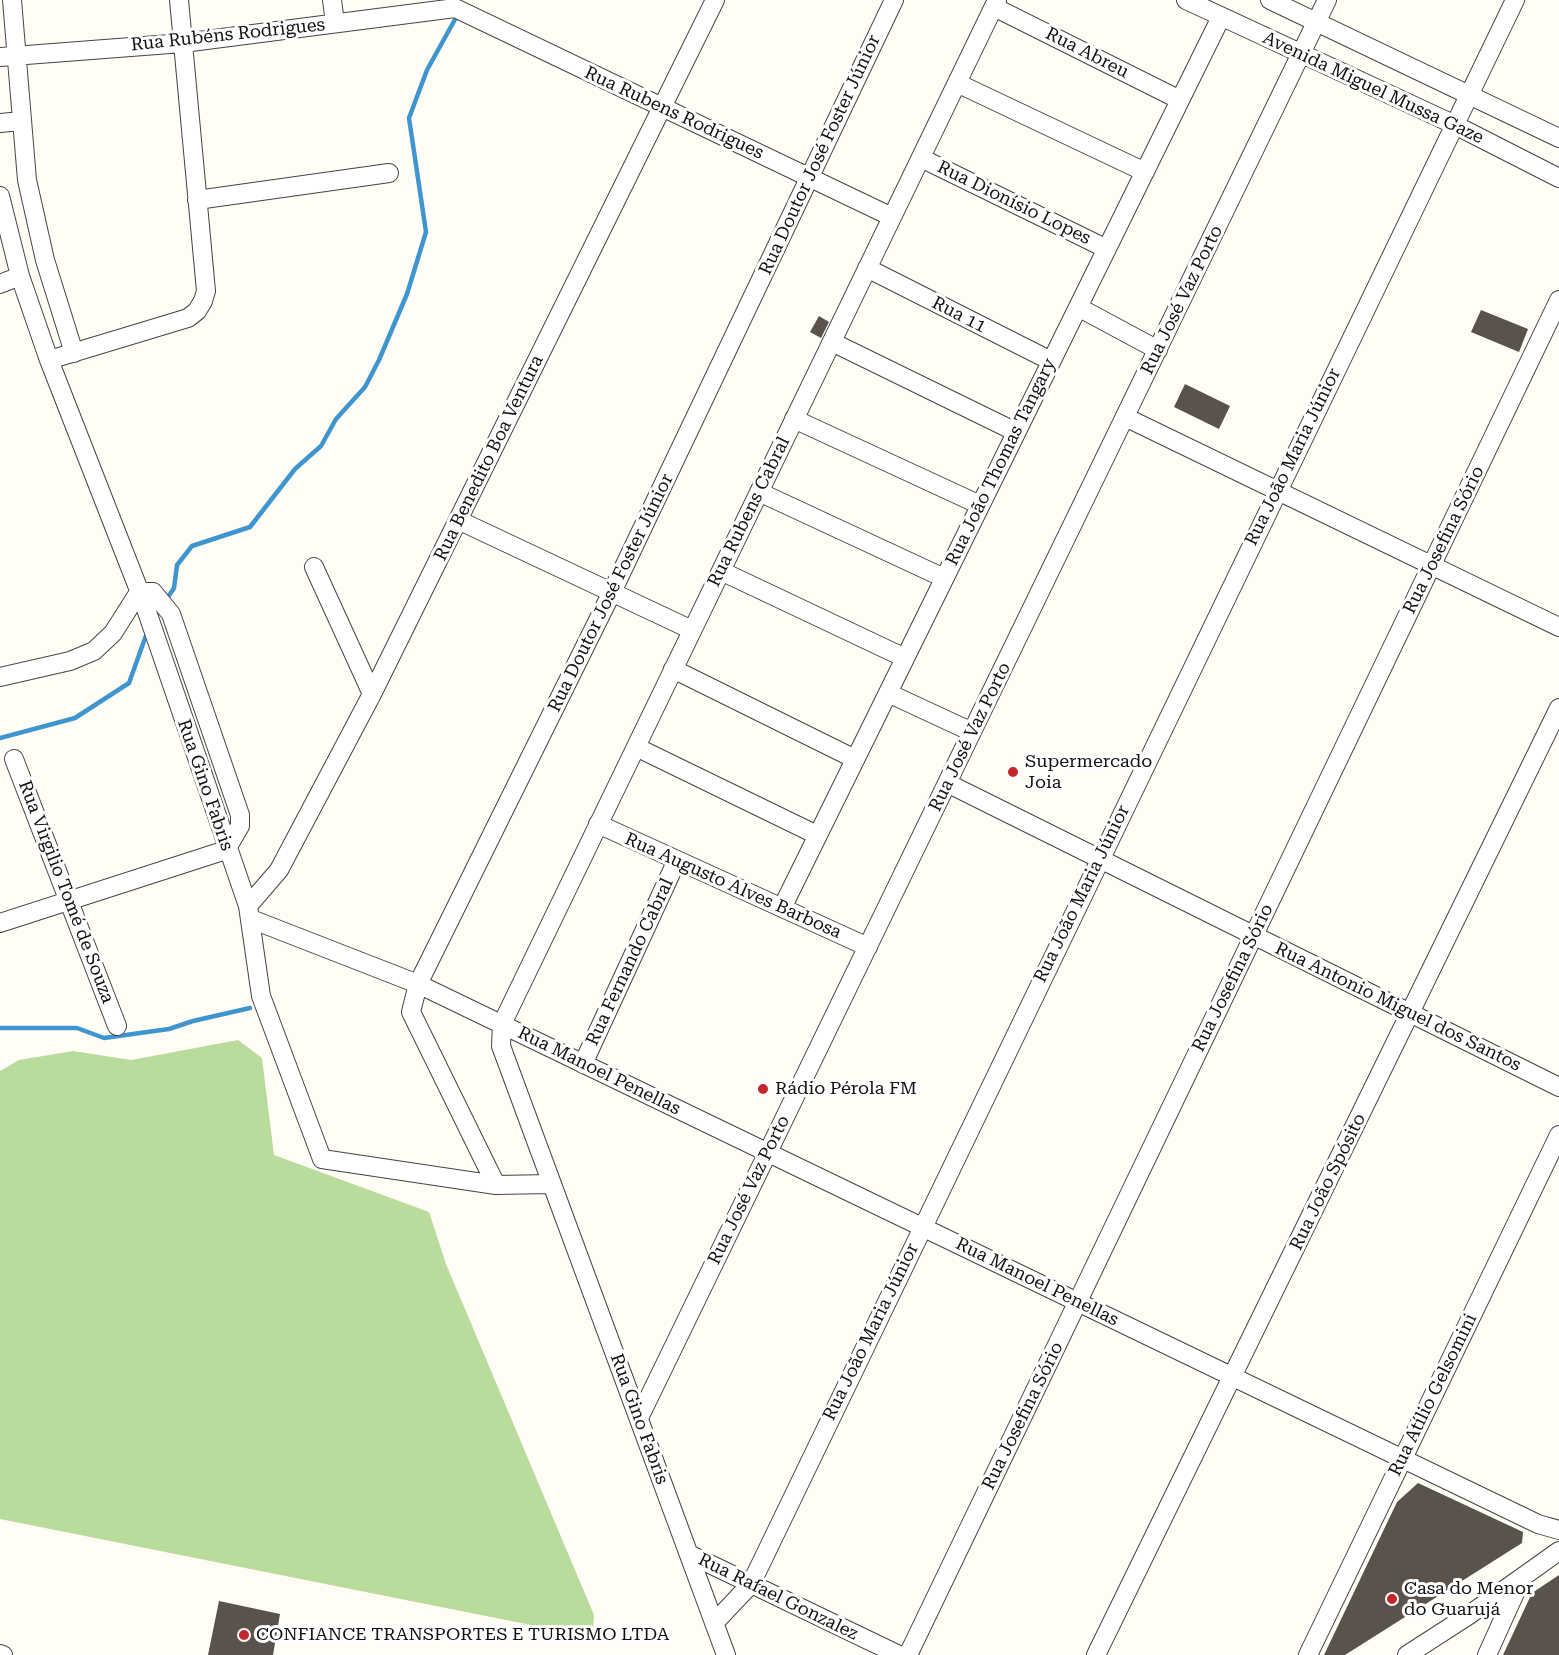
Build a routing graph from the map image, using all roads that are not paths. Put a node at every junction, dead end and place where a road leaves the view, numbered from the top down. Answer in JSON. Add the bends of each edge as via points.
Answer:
{"nodes":[{"id":1,"x":12,"y":0,"type":"edge"},
{"id":2,"x":179,"y":0,"type":"edge"},
{"id":3,"x":333,"y":0,"type":"edge"},
{"id":4,"x":715,"y":0,"type":"edge"},
{"id":5,"x":894,"y":0,"type":"edge"},
{"id":6,"x":1186,"y":0,"type":"edge"},
{"id":7,"x":1270,"y":0,"type":"edge"},
{"id":8,"x":1327,"y":0,"type":"edge"},
{"id":9,"x":1515,"y":0,"type":"edge"},
{"id":10,"x":996,"y":3,"type":"edge"},
{"id":11,"x":455,"y":8,"type":"joint"},
{"id":12,"x":1221,"y":17,"type":"junction"},
{"id":13,"x":335,"y":23,"type":"junction"},
{"id":14,"x":1316,"y":24,"type":"junction"},
{"id":15,"x":183,"y":42,"type":"junction"},
{"id":16,"x":1301,"y":55,"type":"junction"},
{"id":17,"x":9,"y":56,"type":"edge"},
{"id":18,"x":957,"y":83,"type":"junction"},
{"id":19,"x":1469,"y":93,"type":"junction"},
{"id":20,"x":1180,"y":100,"type":"junction"},
{"id":21,"x":662,"y":108,"type":"junction"},
{"id":22,"x":21,"y":121,"type":"junction"},
{"id":23,"x":0,"y":123,"type":"edge"},
{"id":24,"x":1453,"y":124,"type":"junction"},
{"id":25,"x":1559,"y":138,"type":"edge"},
{"id":26,"x":921,"y":158,"type":"junction"},
{"id":27,"x":1145,"y":172,"type":"junction"},
{"id":28,"x":389,"y":173,"type":"dead end"},
{"id":29,"x":810,"y":177,"type":"junction"},
{"id":30,"x":1559,"y":178,"type":"edge"},
{"id":31,"x":0,"y":196,"type":"edge"},
{"id":32,"x":197,"y":200,"type":"junction"},
{"id":33,"x":892,"y":218,"type":"junction"},
{"id":34,"x":1107,"y":249,"type":"junction"},
{"id":35,"x":867,"y":268,"type":"junction"},
{"id":36,"x":20,"y":276,"type":"junction"},
{"id":37,"x":0,"y":284,"type":"edge"},
{"id":38,"x":1559,"y":300,"type":"edge"},
{"id":39,"x":1078,"y":307,"type":"junction"},
{"id":40,"x":832,"y":342,"type":"junction"},
{"id":41,"x":1158,"y":350,"type":"junction"},
{"id":42,"x":74,"y":353,"type":"junction"},
{"id":43,"x":49,"y":360,"type":"junction"},
{"id":44,"x":1051,"y":361,"type":"junction"},
{"id":45,"x":1125,"y":417,"type":"junction"},
{"id":46,"x":794,"y":419,"type":"junction"},
{"id":47,"x":1017,"y":432,"type":"junction"},
{"id":48,"x":1276,"y":491,"type":"junction"},
{"id":49,"x":759,"y":492,"type":"junction"},
{"id":50,"x":980,"y":505,"type":"junction"},
{"id":51,"x":458,"y":520,"type":"junction"},
{"id":52,"x":1431,"y":566,"type":"junction"},
{"id":53,"x":314,"y":567,"type":"dead end"},
{"id":54,"x":721,"y":571,"type":"junction"},
{"id":55,"x":944,"y":579,"type":"junction"},
{"id":56,"x":612,"y":592,"type":"junction"},
{"id":57,"x":145,"y":596,"type":"junction"},
{"id":58,"x":1559,"y":627,"type":"edge"},
{"id":59,"x":692,"y":630,"type":"junction"},
{"id":60,"x":905,"y":658,"type":"junction"},
{"id":61,"x":673,"y":669,"type":"junction"},
{"id":62,"x":1,"y":674,"type":"edge"},
{"id":63,"x":888,"y":693,"type":"junction"},
{"id":64,"x":372,"y":694,"type":"junction"},
{"id":65,"x":1559,"y":708,"type":"edge"},
{"id":66,"x":972,"y":732,"type":"junction"},
{"id":67,"x":636,"y":747,"type":"junction"},
{"id":68,"x":14,"y":759,"type":"dead end"},
{"id":69,"x":855,"y":759,"type":"junction"},
{"id":70,"x":947,"y":783,"type":"junction"},
{"id":71,"x":598,"y":824,"type":"junction"},
{"id":72,"x":818,"y":835,"type":"junction"},
{"id":73,"x":226,"y":850,"type":"junction"},
{"id":74,"x":1099,"y":859,"type":"junction"},
{"id":75,"x":677,"y":860,"type":"junction"},
{"id":76,"x":69,"y":901,"type":"junction"},
{"id":77,"x":782,"y":908,"type":"junction"},
{"id":78,"x":250,"y":912,"type":"junction"},
{"id":79,"x":0,"y":923,"type":"edge"},
{"id":80,"x":1254,"y":935,"type":"junction"},
{"id":81,"x":868,"y":947,"type":"junction"},
{"id":82,"x":418,"y":984,"type":"junction"},
{"id":83,"x":1410,"y":1013,"type":"junction"},
{"id":84,"x":502,"y":1024,"type":"junction"},
{"id":85,"x":117,"y":1026,"type":"dead end"},
{"id":86,"x":583,"y":1064,"type":"junction"},
{"id":87,"x":1559,"y":1087,"type":"edge"},
{"id":88,"x":1559,"y":1135,"type":"edge"},
{"id":89,"x":768,"y":1153,"type":"junction"},
{"id":90,"x":551,"y":1184,"type":"junction"},
{"id":91,"x":496,"y":1185,"type":"junction"},
{"id":92,"x":922,"y":1227,"type":"junction"},
{"id":93,"x":1077,"y":1302,"type":"junction"},
{"id":94,"x":1232,"y":1377,"type":"junction"},
{"id":95,"x":639,"y":1418,"type":"junction"},
{"id":96,"x":1403,"y":1459,"type":"junction"},
{"id":97,"x":1559,"y":1530,"type":"edge"},
{"id":98,"x":1559,"y":1551,"type":"edge"},
{"id":99,"x":689,"y":1554,"type":"junction"},
{"id":100,"x":1521,"y":1580,"type":"junction"},
{"id":101,"x":751,"y":1584,"type":"junction"},
{"id":102,"x":714,"y":1623,"type":"junction"},
{"id":103,"x":726,"y":1655,"type":"edge"},
{"id":104,"x":899,"y":1655,"type":"edge"},
{"id":105,"x":908,"y":1655,"type":"edge"},
{"id":106,"x":1096,"y":1655,"type":"edge"},
{"id":107,"x":1308,"y":1655,"type":"edge"},
{"id":108,"x":1407,"y":1655,"type":"edge"},
{"id":109,"x":1487,"y":1655,"type":"edge"}],
"edges":[{"from":1,"to":17,"type":"street"},
{"from":2,"to":15,"type":"street"},
{"from":3,"to":13,"type":"street"},
{"from":4,"to":21,"type":"street","name":"Rua Benedito Boa Ventura"},
{"from":5,"to":29,"type":"street","name":"Rua Doutor José Foster Júnior"},
{"from":6,"to":12,"type":"street","name":"Avenida Miguel Mussa Gaze"},
{"from":7,"to":14,"type":"street","name":"Avenida Miguel Mussa Gaze"},
{"from":8,"to":14,"type":"street"},
{"from":9,"to":19,"type":"street"},
{"from":10,"to":18,"type":"street","name":"Rua Rubens Cabral"},
{"from":10,"to":20,"type":"street","name":"Rua Abreu"},
{"from":11,"to":13,"type":"street","name":"Rua Rubéns Rodrigues"},
{"from":11,"to":21,"type":"street","name":"Rua Rubens Rodrigues"},
{"from":12,"to":16,"type":"street","name":"Avenida Miguel Mussa Gaze"},
{"from":12,"to":20,"type":"street","name":"Rua João Thomas Tangary"},
{"from":13,"to":15,"type":"street","name":"Rua Rubéns Rodrigues"},
{"from":14,"to":16,"type":"street","name":"Rua José Vaz Porto"},
{"from":14,"to":19,"type":"street","name":"Avenida Miguel Mussa Gaze"},
{"from":15,"to":17,"type":"street","name":"Rua Rubéns Rodrigues"},
{"from":15,"to":32,"type":"street"},
{"from":16,"to":24,"type":"street","name":"Avenida Miguel Mussa Gaze"},
{"from":16,"to":41,"type":"street","name":"Rua José Vaz Porto"},
{"from":17,"to":22,"type":"street"},
{"from":18,"to":26,"type":"street","name":"Rua Rubens Cabral"},
{"from":18,"to":27,"type":"street"},
{"from":19,"to":24,"type":"street","name":"Rua João Maria Júnior"},
{"from":19,"to":25,"type":"street","name":"Avenida Miguel Mussa Gaze"},
{"from":20,"to":27,"type":"street","name":"Rua João Thomas Tangary"},
{"from":21,"to":29,"type":"street","name":"Rua Rubens Rodrigues"},
{"from":21,"to":51,"type":"street","name":"Rua Benedito Boa Ventura"},
{"from":22,"to":23,"type":"street"},
{"from":22,"to":42,"type":"street","via":[[27,180],[45,260]]},
{"from":24,"to":30,"type":"street","name":"Avenida Miguel Mussa Gaze"},
{"from":24,"to":48,"type":"street","name":"Rua João Maria Júnior"},
{"from":26,"to":33,"type":"street","name":"Rua Rubens Cabral"},
{"from":26,"to":34,"type":"street","name":"Rua Dionísio Lopes"},
{"from":27,"to":34,"type":"street","name":"Rua João Thomas Tangary"},
{"from":28,"to":32,"type":"street"},
{"from":29,"to":33,"type":"street","name":"Rua Rubens Rodrigues"},
{"from":29,"to":56,"type":"street","name":"Rua Doutor José Foster Júnior"},
{"from":31,"to":36,"type":"street","name":"Rua Gino Fabris"},
{"from":32,"to":42,"type":"street","via":[[206,291],[197,311],[178,322]]},
{"from":33,"to":35,"type":"street","name":"Rua Rubens Cabral"},
{"from":34,"to":39,"type":"street","name":"Rua João Thomas Tangary"},
{"from":35,"to":40,"type":"street","name":"Rua Rubens Cabral"},
{"from":35,"to":44,"type":"street","name":"Rua 11"},
{"from":36,"to":37,"type":"street"},
{"from":36,"to":43,"type":"street","name":"Rua Gino Fabris"},
{"from":38,"to":52,"type":"street","name":"Rua Josefina Sório"},
{"from":39,"to":41,"type":"street"},
{"from":39,"to":44,"type":"street","name":"Rua João Thomas Tangary"},
{"from":40,"to":46,"type":"street","name":"Rua Rubens Cabral"},
{"from":40,"to":47,"type":"street"},
{"from":41,"to":45,"type":"street","name":"Rua José Vaz Porto"},
{"from":42,"to":43,"type":"street"},
{"from":43,"to":57,"type":"street","name":"Rua Gino Fabris"},
{"from":44,"to":47,"type":"street","name":"Rua João Thomas Tangary"},
{"from":45,"to":48,"type":"street"},
{"from":45,"to":66,"type":"street","name":"Rua José Vaz Porto"},
{"from":46,"to":49,"type":"street","name":"Rua Rubens Cabral"},
{"from":46,"to":50,"type":"street"},
{"from":47,"to":50,"type":"street","name":"Rua João Thomas Tangary"},
{"from":48,"to":52,"type":"street"},
{"from":48,"to":74,"type":"street","name":"Rua João Maria Júnior"},
{"from":49,"to":54,"type":"street","name":"Rua Rubens Cabral"},
{"from":49,"to":55,"type":"street"},
{"from":50,"to":55,"type":"street","name":"Rua João Thomas Tangary"},
{"from":51,"to":56,"type":"street"},
{"from":51,"to":64,"type":"street","name":"Rua Benedito Boa Ventura"},
{"from":52,"to":58,"type":"street"},
{"from":52,"to":80,"type":"street","name":"Rua Josefina Sório"},
{"from":53,"to":64,"type":"street"},
{"from":54,"to":59,"type":"street","name":"Rua Rubens Cabral"},
{"from":54,"to":60,"type":"street"},
{"from":55,"to":60,"type":"street","name":"Rua João Thomas Tangary"},
{"from":56,"to":59,"type":"street"},
{"from":56,"to":82,"type":"street","name":"Rua Doutor José Foster Júnior"},
{"from":57,"to":62,"type":"street","via":[[94,651],[70,661]]},
{"from":57,"to":73,"type":"street","name":"Rua Gino Fabris","via":[[155,638]]},
{"from":57,"to":73,"type":"street","via":[[171,614],[240,815],[240,826]]},
{"from":59,"to":61,"type":"street","name":"Rua Rubens Cabral"},
{"from":60,"to":63,"type":"street","name":"Rua João Thomas Tangary"},
{"from":61,"to":67,"type":"street","name":"Rua Rubens Cabral"},
{"from":61,"to":69,"type":"street"},
{"from":63,"to":66,"type":"street"},
{"from":63,"to":69,"type":"street","name":"Rua João Thomas Tangary"},
{"from":64,"to":78,"type":"street","name":"Rua Benedito Boa Ventura","via":[[279,870]]},
{"from":65,"to":83,"type":"street","name":"Rua João Spósito"},
{"from":66,"to":70,"type":"street","name":"Rua José Vaz Porto"},
{"from":67,"to":71,"type":"street","name":"Rua Rubens Cabral"},
{"from":67,"to":72,"type":"street"},
{"from":68,"to":76,"type":"street","name":"Rua Virgilio Tomé de Souza"},
{"from":69,"to":72,"type":"street","name":"Rua João Thomas Tangary"},
{"from":70,"to":74,"type":"street","name":"Rua Antonio Miguel dos Santos"},
{"from":70,"to":81,"type":"street","name":"Rua José Vaz Porto"},
{"from":71,"to":75,"type":"street","name":"Rua Augusto Alves Barbosa"},
{"from":71,"to":84,"type":"street","name":"Rua Rubens Cabral"},
{"from":72,"to":77,"type":"street","name":"Rua João Thomas Tangary"},
{"from":73,"to":76,"type":"street"},
{"from":73,"to":78,"type":"street","name":"Rua Gino Fabris"},
{"from":74,"to":80,"type":"street","name":"Rua Antonio Miguel dos Santos"},
{"from":74,"to":92,"type":"street","name":"Rua João Maria Júnior"},
{"from":75,"to":77,"type":"street","name":"Rua Augusto Alves Barbosa"},
{"from":75,"to":86,"type":"street","name":"Rua Fernando Cabral"},
{"from":76,"to":79,"type":"street"},
{"from":76,"to":85,"type":"street","name":"Rua Virgilio Tomé de Souza"},
{"from":77,"to":81,"type":"street","name":"Rua Augusto Alves Barbosa"},
{"from":78,"to":82,"type":"street","name":"Rua Manoel Penellas"},
{"from":78,"to":91,"type":"street","name":"Rua Gino Fabris","via":[[261,996],[322,1159]]},
{"from":80,"to":83,"type":"street","name":"Rua Antonio Miguel dos Santos"},
{"from":80,"to":93,"type":"street","name":"Rua Josefina Sório"},
{"from":81,"to":89,"type":"street","name":"Rua José Vaz Porto"},
{"from":82,"to":84,"type":"street","name":"Rua Manoel Penellas"},
{"from":82,"to":91,"type":"street","name":"Rua Doutor José Foster Júnior","via":[[411,1012]]},
{"from":83,"to":87,"type":"street","name":"Rua Antonio Miguel dos Santos"},
{"from":83,"to":94,"type":"street","name":"Rua João Spósito"},
{"from":84,"to":86,"type":"street","name":"Rua Manoel Penellas"},
{"from":84,"to":90,"type":"street","name":"Rua Gino Fabris","via":[[501,1046]]},
{"from":86,"to":89,"type":"street","name":"Rua Manoel Penellas"},
{"from":88,"to":96,"type":"street","name":"Rua Atílio Gelsomini"},
{"from":89,"to":92,"type":"street","name":"Rua Manoel Penellas"},
{"from":89,"to":95,"type":"street","name":"Rua José Vaz Porto"},
{"from":90,"to":91,"type":"street","name":"Rua Gino Fabris"},
{"from":90,"to":95,"type":"street","name":"Rua Gino Fabris"},
{"from":92,"to":93,"type":"street","name":"Rua Manoel Penellas"},
{"from":92,"to":101,"type":"street","name":"Rua João Maria Júnior"},
{"from":93,"to":94,"type":"street","name":"Rua Manoel Penellas"},
{"from":93,"to":105,"type":"street","name":"Rua Josefina Sório"},
{"from":94,"to":96,"type":"street","name":"Rua Manoel Penellas"},
{"from":94,"to":106,"type":"street","name":"Rua João Spósito"},
{"from":95,"to":99,"type":"street","name":"Rua Gino Fabris"},
{"from":96,"to":97,"type":"street","name":"Rua Manoel Penellas"},
{"from":96,"to":107,"type":"street","name":"Rua Atílio Gelsomini"},
{"from":98,"to":100,"type":"street"},
{"from":99,"to":101,"type":"street","name":"Rua Rafael Gonzalez"},
{"from":99,"to":102,"type":"street","name":"Rua Gino Fabris"},
{"from":100,"to":108,"type":"street"},
{"from":100,"to":109,"type":"street"},
{"from":101,"to":102,"type":"street","name":"Rua João Maria Júnior"},
{"from":101,"to":104,"type":"street","name":"Rua Rafael Gonzalez"},
{"from":102,"to":103,"type":"street","name":"Rua Gino Fabris"}]}
